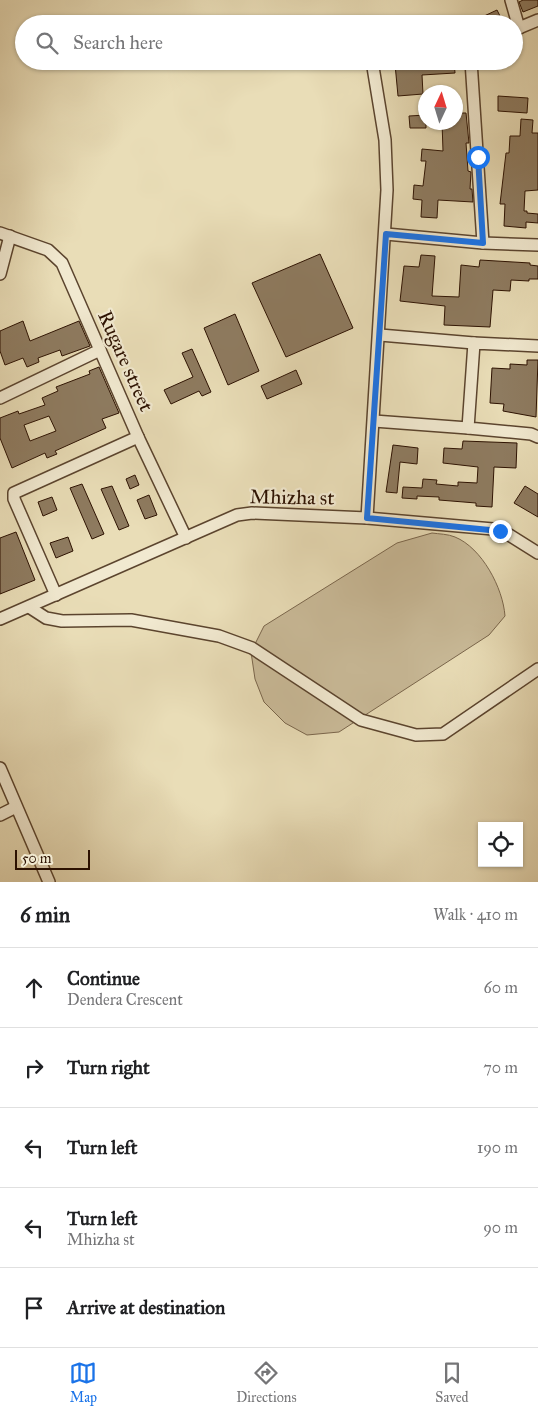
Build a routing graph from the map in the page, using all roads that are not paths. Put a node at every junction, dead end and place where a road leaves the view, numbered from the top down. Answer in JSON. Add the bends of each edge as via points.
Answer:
{"nodes":[{"id":1,"x":511,"y":0,"type":"edge"},
{"id":2,"x":514,"y":15,"type":"edge"},
{"id":3,"x":538,"y":20,"type":"edge"},
{"id":4,"x":523,"y":26,"type":"edge"},
{"id":5,"x":373,"y":70,"type":"edge"},
{"id":6,"x":472,"y":70,"type":"edge"},
{"id":7,"x":5,"y":234,"type":"edge"},
{"id":8,"x":386,"y":234,"type":"junction"},
{"id":9,"x":483,"y":243,"type":"junction"},
{"id":10,"x":538,"y":246,"type":"edge"},
{"id":11,"x":0,"y":274,"type":"edge"},
{"id":12,"x":380,"y":335,"type":"junction"},
{"id":13,"x":474,"y":343,"type":"junction"},
{"id":14,"x":538,"y":346,"type":"edge"},
{"id":15,"x":100,"y":350,"type":"junction"},
{"id":16,"x":0,"y":398,"type":"edge"},
{"id":17,"x":374,"y":421,"type":"junction"},
{"id":18,"x":468,"y":428,"type":"junction"},
{"id":19,"x":138,"y":437,"type":"junction"},
{"id":20,"x":538,"y":437,"type":"edge"},
{"id":21,"x":367,"y":518,"type":"junction"},
{"id":22,"x":186,"y":538,"type":"junction"},
{"id":23,"x":538,"y":553,"type":"edge"},
{"id":24,"x":56,"y":595,"type":"junction"},
{"id":25,"x":29,"y":607,"type":"junction"},
{"id":26,"x":0,"y":619,"type":"edge"},
{"id":27,"x":538,"y":669,"type":"edge"},
{"id":28,"x":0,"y":768,"type":"edge"},
{"id":29,"x":0,"y":779,"type":"edge"},
{"id":30,"x":14,"y":802,"type":"junction"},
{"id":31,"x":0,"y":815,"type":"edge"},
{"id":32,"x":49,"y":882,"type":"edge"}],
"edges":[{"from":1,"to":2,"type":"street"},
{"from":3,"to":4,"type":"street"},
{"from":5,"to":8,"type":"street","via":[[385,140]]},
{"from":6,"to":9,"type":"street"},
{"from":7,"to":11,"type":"street"},
{"from":7,"to":15,"type":"street","name":"Rugare street","via":[[48,250],[62,263]]},
{"from":8,"to":9,"type":"street"},
{"from":8,"to":12,"type":"street"},
{"from":9,"to":10,"type":"street"},
{"from":12,"to":13,"type":"street"},
{"from":12,"to":17,"type":"street"},
{"from":13,"to":14,"type":"street"},
{"from":13,"to":18,"type":"street"},
{"from":15,"to":16,"type":"street"},
{"from":15,"to":19,"type":"street","name":"Rugare street"},
{"from":17,"to":18,"type":"street"},
{"from":17,"to":21,"type":"street"},
{"from":18,"to":20,"type":"street"},
{"from":19,"to":22,"type":"street","name":"Rugare street"},
{"from":19,"to":24,"type":"street","via":[[14,494]]},
{"from":21,"to":22,"type":"street","name":"Mhizha st","via":[[252,513],[237,515]]},
{"from":21,"to":23,"type":"street","name":"Mhizha st","via":[[493,529]]},
{"from":22,"to":24,"type":"street","name":"Mhizha st"},
{"from":24,"to":25,"type":"street","name":"Mhizha st"},
{"from":25,"to":26,"type":"street","name":"Mhizha st"},
{"from":25,"to":27,"type":"street","via":[[46,618],[62,621],[132,620],[219,636],[252,648],[361,720],[416,735],[444,734]]},
{"from":28,"to":30,"type":"street"},
{"from":29,"to":30,"type":"street"},
{"from":30,"to":31,"type":"street"},
{"from":30,"to":32,"type":"street"}]}
